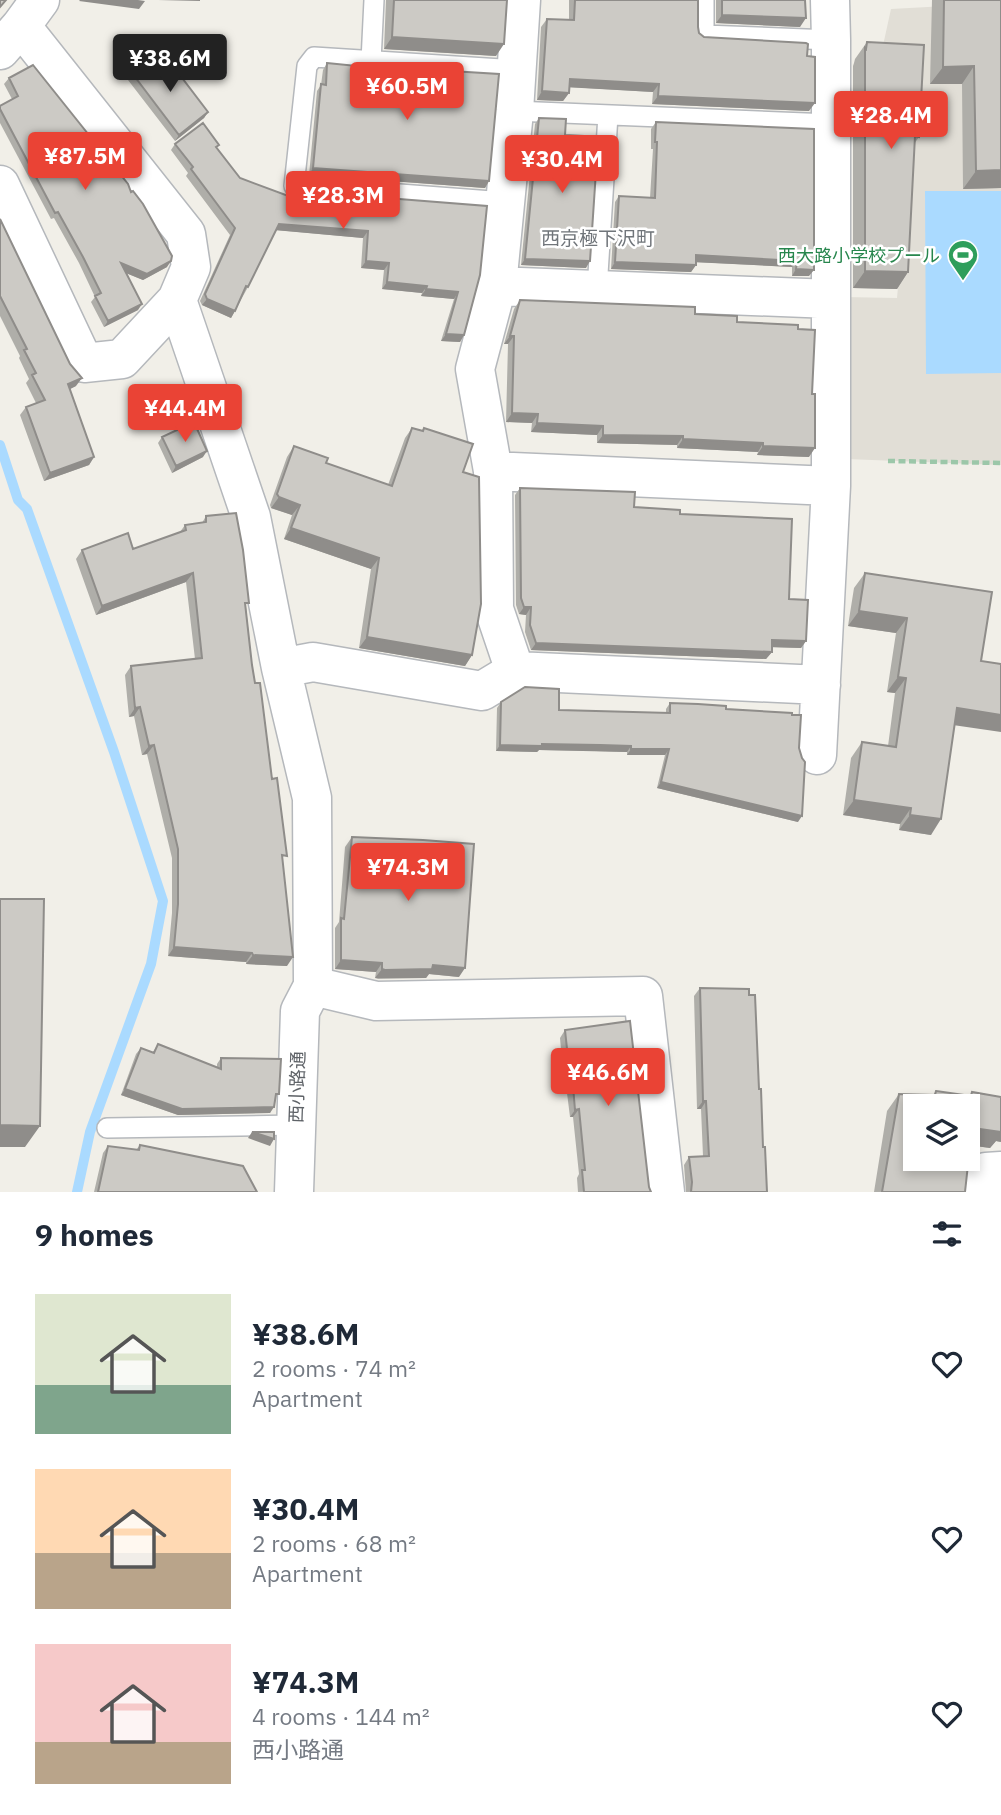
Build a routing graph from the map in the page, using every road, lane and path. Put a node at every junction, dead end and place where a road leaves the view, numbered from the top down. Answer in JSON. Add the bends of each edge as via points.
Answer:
{"nodes":[{"id":1,"x":374,"y":0,"type":"edge"},
{"id":2,"x":521,"y":0,"type":"edge"},
{"id":3,"x":704,"y":0,"type":"edge"},
{"id":4,"x":830,"y":0,"type":"edge"},
{"id":5,"x":21,"y":25,"type":"edge"},
{"id":6,"x":831,"y":40,"type":"junction"},
{"id":7,"x":371,"y":61,"type":"junction"},
{"id":8,"x":517,"y":70,"type":"junction"},
{"id":9,"x":514,"y":111,"type":"junction"},
{"id":10,"x":608,"y":115,"type":"junction"},
{"id":11,"x":831,"y":124,"type":"junction"},
{"id":12,"x":0,"y":185,"type":"edge"},
{"id":13,"x":505,"y":202,"type":"junction"},
{"id":14,"x":497,"y":286,"type":"junction"},
{"id":15,"x":597,"y":290,"type":"junction"},
{"id":16,"x":831,"y":299,"type":"junction"},
{"id":17,"x":177,"y":300,"type":"junction"},
{"id":18,"x":888,"y":461,"type":"dead end"},
{"id":19,"x":1001,"y":463,"type":"edge"},
{"id":20,"x":493,"y":471,"type":"junction"},
{"id":21,"x":831,"y":486,"type":"junction"},
{"id":22,"x":281,"y":668,"type":"junction"},
{"id":23,"x":514,"y":671,"type":"junction"},
{"id":24,"x":821,"y":685,"type":"junction"},
{"id":25,"x":817,"y":755,"type":"dead end"},
{"id":26,"x":313,"y":986,"type":"junction"},
{"id":27,"x":296,"y":1125,"type":"junction"},
{"id":28,"x":107,"y":1128,"type":"dead end"},
{"id":29,"x":1001,"y":1171,"type":"edge"},
{"id":30,"x":294,"y":1192,"type":"edge"},
{"id":31,"x":665,"y":1192,"type":"edge"},
{"id":32,"x":983,"y":1192,"type":"edge"}],
"edges":[{"from":1,"to":7,"type":"lane"},
{"from":2,"to":8,"type":"street"},
{"from":3,"to":6,"type":"lane","via":[[704,35]]},
{"from":4,"to":6,"type":"street"},
{"from":5,"to":17,"type":"street","via":[[186,233],[191,267]]},
{"from":6,"to":11,"type":"street"},
{"from":7,"to":8,"type":"lane"},
{"from":7,"to":13,"type":"lane","via":[[314,57],[307,66],[294,186]]},
{"from":8,"to":9,"type":"street"},
{"from":9,"to":10,"type":"lane"},
{"from":9,"to":13,"type":"street"},
{"from":10,"to":11,"type":"lane"},
{"from":10,"to":15,"type":"lane"},
{"from":11,"to":16,"type":"street"},
{"from":12,"to":17,"type":"street","via":[[84,363],[122,359]]},
{"from":13,"to":14,"type":"street"},
{"from":14,"to":15,"type":"street"},
{"from":14,"to":20,"type":"street","via":[[475,369]]},
{"from":15,"to":16,"type":"street"},
{"from":16,"to":21,"type":"street"},
{"from":17,"to":22,"type":"street","via":[[251,517]]},
{"from":18,"to":19,"type":"path"},
{"from":20,"to":21,"type":"street"},
{"from":20,"to":23,"type":"street","via":[[494,609]]},
{"from":21,"to":24,"type":"street"},
{"from":22,"to":23,"type":"street","via":[[313,662],[482,691]]},
{"from":22,"to":26,"type":"street","via":[[312,798]]},
{"from":23,"to":24,"type":"street"},
{"from":24,"to":25,"type":"street"},
{"from":26,"to":27,"type":"street","name":"西小路通","via":[[300,1011]]},
{"from":26,"to":31,"type":"street","via":[[376,1001],[643,996]]},
{"from":27,"to":28,"type":"lane"},
{"from":27,"to":30,"type":"street","name":"西小路通"},
{"from":29,"to":32,"type":"street","via":[[986,1172]]}]}
